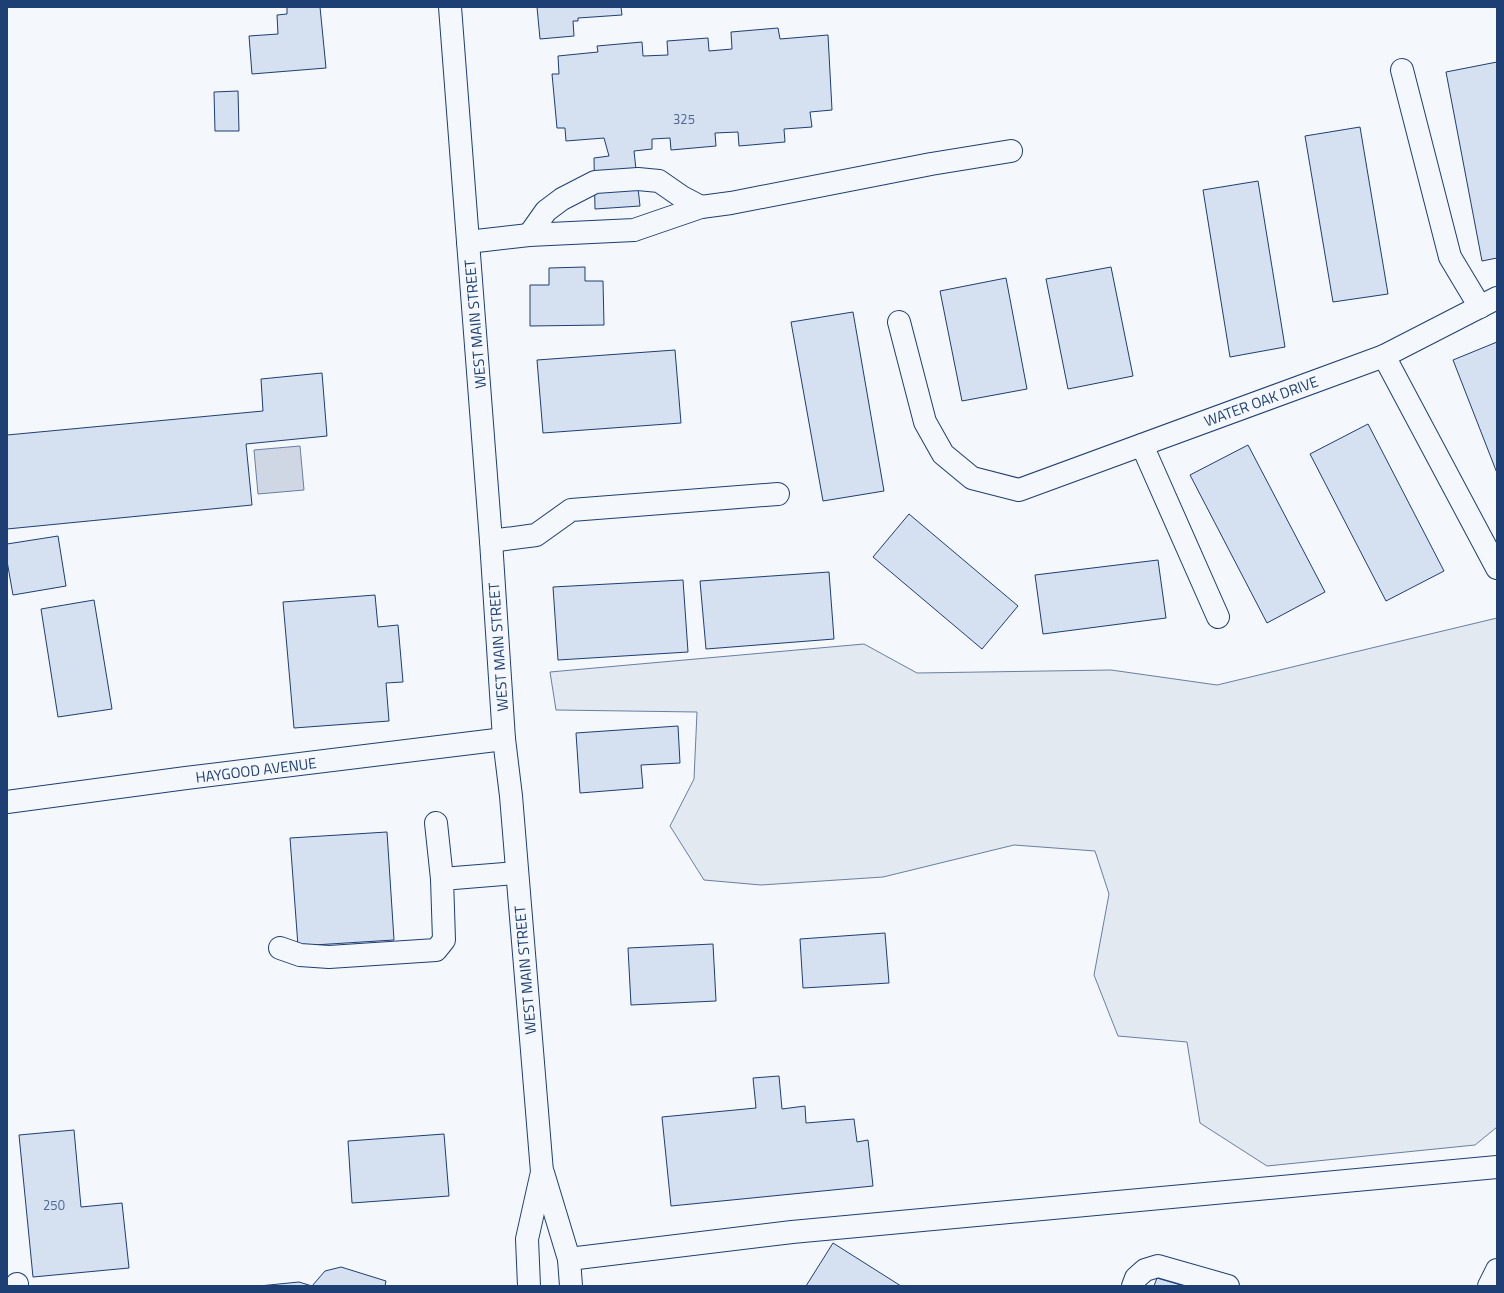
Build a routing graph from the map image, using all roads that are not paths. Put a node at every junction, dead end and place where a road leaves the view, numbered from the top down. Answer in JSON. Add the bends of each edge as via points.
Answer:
{"nodes":[{"id":1,"x":450,"y":7,"type":"edge"},
{"id":2,"x":1402,"y":70,"type":"dead end"},
{"id":3,"x":1011,"y":151,"type":"dead end"},
{"id":4,"x":701,"y":207,"type":"junction"},
{"id":5,"x":529,"y":235,"type":"junction"},
{"id":6,"x":468,"y":242,"type":"junction"},
{"id":7,"x":1489,"y":302,"type":"edge"},
{"id":8,"x":898,"y":322,"type":"dead end"},
{"id":9,"x":1384,"y":356,"type":"junction"},
{"id":10,"x":1142,"y":445,"type":"junction"},
{"id":11,"x":778,"y":494,"type":"dead end"},
{"id":12,"x":491,"y":541,"type":"junction"},
{"id":13,"x":1497,"y":568,"type":"edge"},
{"id":14,"x":1218,"y":617,"type":"dead end"},
{"id":15,"x":504,"y":739,"type":"junction"},
{"id":16,"x":7,"y":802,"type":"edge"},
{"id":17,"x":436,"y":823,"type":"dead end"},
{"id":18,"x":517,"y":873,"type":"junction"},
{"id":19,"x":442,"y":879,"type":"junction"},
{"id":20,"x":280,"y":948,"type":"dead end"},
{"id":21,"x":1497,"y":1167,"type":"edge"},
{"id":22,"x":542,"y":1172,"type":"junction"},
{"id":23,"x":569,"y":1259,"type":"junction"},
{"id":24,"x":1497,"y":1270,"type":"edge"},
{"id":25,"x":529,"y":1286,"type":"edge"},
{"id":26,"x":571,"y":1286,"type":"edge"},
{"id":27,"x":1133,"y":1286,"type":"edge"},
{"id":28,"x":1228,"y":1286,"type":"edge"},
{"id":29,"x":1489,"y":1286,"type":"edge"}],
"edges":[{"from":1,"to":6,"type":"street","name":"WEST MAIN STREET"},
{"from":2,"to":7,"type":"street","via":[[1450,257]]},
{"from":3,"to":4,"type":"street"},
{"from":4,"to":5,"type":"street","via":[[634,230]]},
{"from":4,"to":5,"type":"street","via":[[659,181],[638,179],[595,182],[562,199],[546,211]]},
{"from":5,"to":6,"type":"street"},
{"from":6,"to":12,"type":"street","name":"WEST MAIN STREET"},
{"from":7,"to":9,"type":"street","name":"WATER OAK DRIVE"},
{"from":8,"to":10,"type":"street","name":"WATER OAK DRIVE","via":[[926,422],[943,454],[972,478],[1019,490]]},
{"from":9,"to":10,"type":"street","name":"WATER OAK DRIVE"},
{"from":9,"to":13,"type":"street"},
{"from":10,"to":14,"type":"street"},
{"from":11,"to":12,"type":"street","via":[[571,510],[536,535]]},
{"from":12,"to":15,"type":"street","name":"WEST MAIN STREET"},
{"from":15,"to":16,"type":"street","name":"HAYGOOD AVENUE"},
{"from":15,"to":18,"type":"street","name":"WEST MAIN STREET"},
{"from":17,"to":19,"type":"street"},
{"from":18,"to":19,"type":"street"},
{"from":18,"to":22,"type":"street","name":"WEST MAIN STREET"},
{"from":19,"to":20,"type":"street","via":[[444,940],[436,950],[329,957],[300,955]]},
{"from":21,"to":23,"type":"street","via":[[792,1232]]},
{"from":22,"to":23,"type":"street"},
{"from":22,"to":25,"type":"street","name":"WEST MAIN STREET","via":[[527,1239]]},
{"from":23,"to":26,"type":"street"},
{"from":24,"to":29,"type":"street"},
{"from":27,"to":28,"type":"street","via":[[1136,1278],[1146,1270],[1158,1266]]}]}
